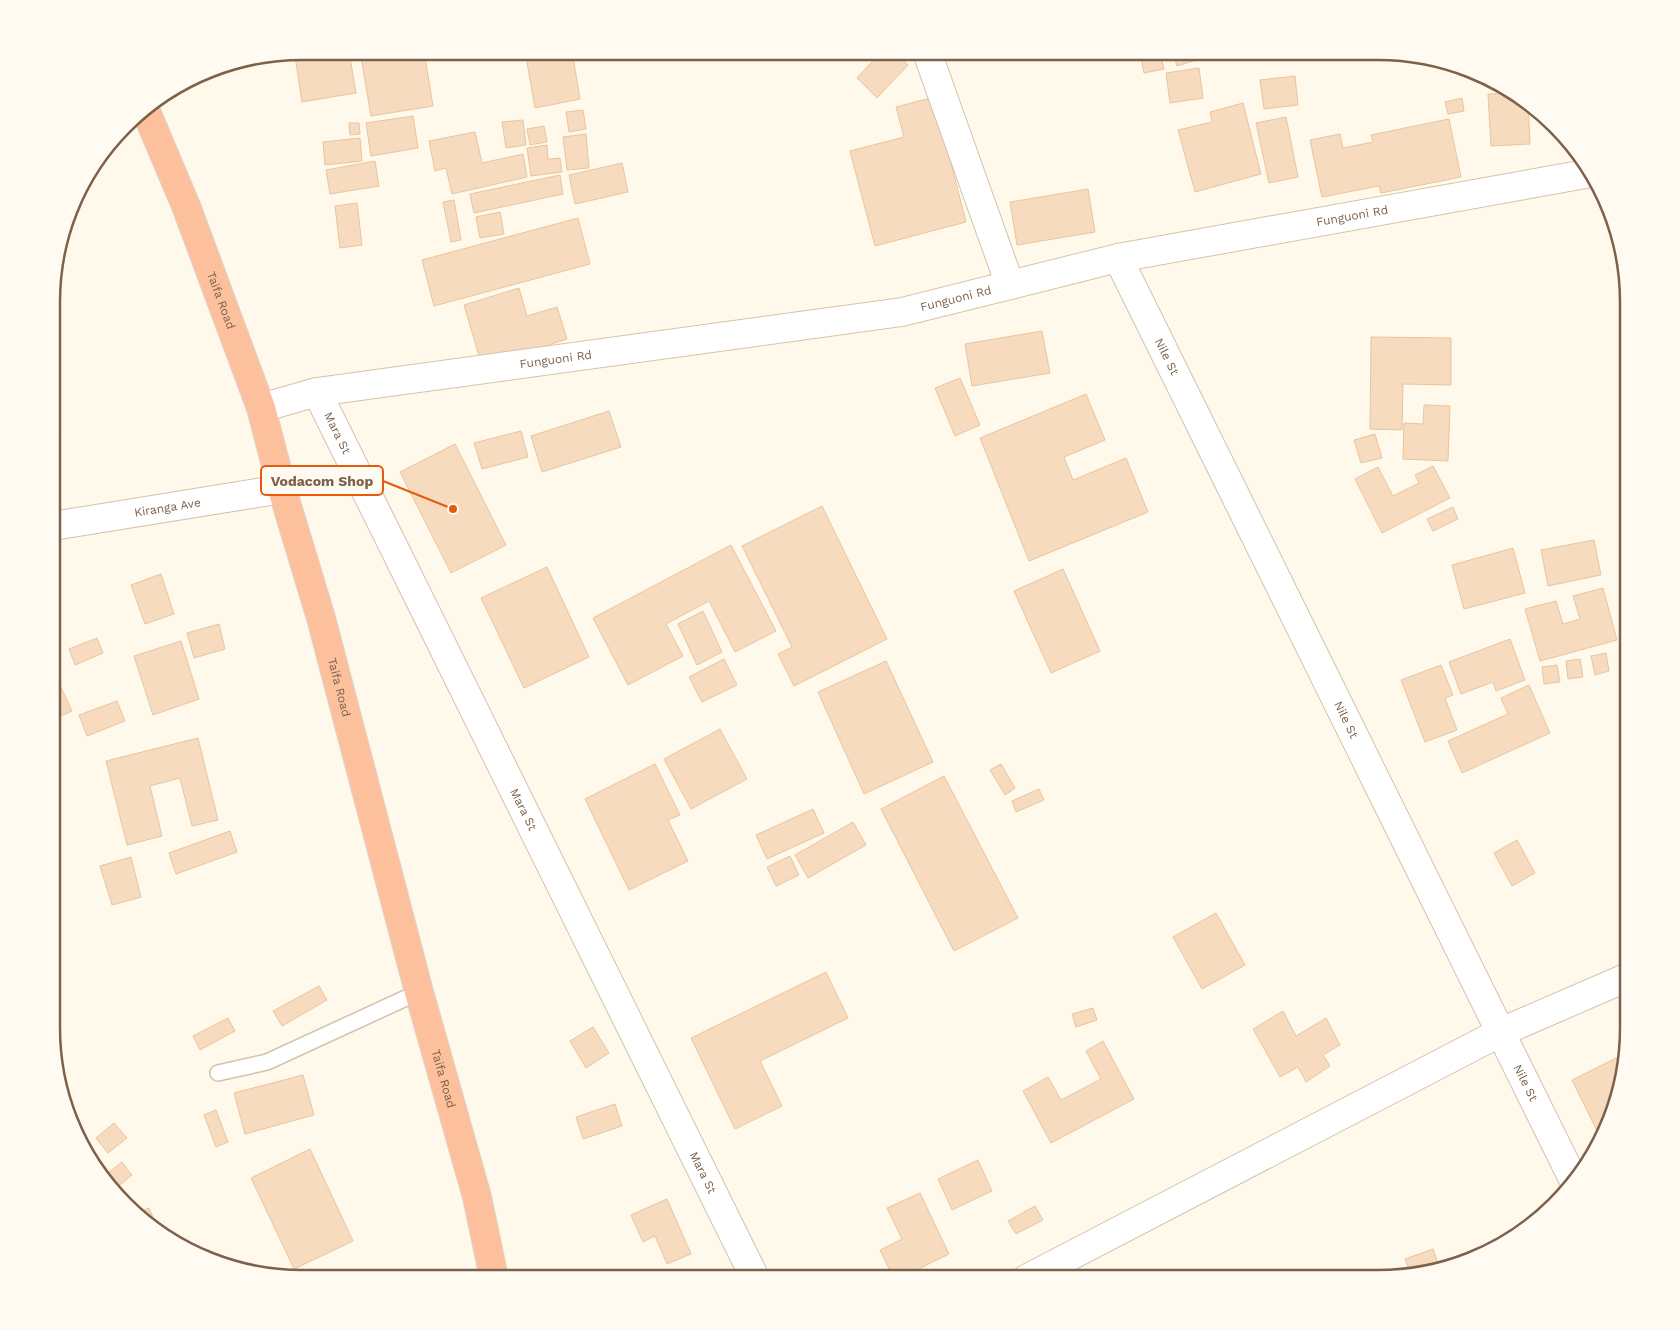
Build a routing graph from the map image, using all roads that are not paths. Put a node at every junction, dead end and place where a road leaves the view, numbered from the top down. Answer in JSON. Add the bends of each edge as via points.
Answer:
{"nodes":[{"id":1,"x":930,"y":60,"type":"edge"},
{"id":2,"x":148,"y":116,"type":"edge"},
{"id":3,"x":1583,"y":174,"type":"edge"},
{"id":4,"x":1118,"y":258,"type":"junction"},
{"id":5,"x":1010,"y":285,"type":"junction"},
{"id":6,"x":317,"y":392,"type":"junction"},
{"id":7,"x":261,"y":408,"type":"junction"},
{"id":8,"x":282,"y":489,"type":"junction"},
{"id":9,"x":60,"y":525,"type":"edge"},
{"id":10,"x":1620,"y":980,"type":"edge"},
{"id":11,"x":418,"y":992,"type":"junction"},
{"id":12,"x":1502,"y":1032,"type":"junction"},
{"id":13,"x":218,"y":1073,"type":"dead end"},
{"id":14,"x":1571,"y":1174,"type":"edge"},
{"id":15,"x":492,"y":1270,"type":"edge"},
{"id":16,"x":751,"y":1270,"type":"edge"},
{"id":17,"x":1043,"y":1270,"type":"edge"}],
"edges":[{"from":1,"to":5,"type":"street"},
{"from":2,"to":7,"type":"highway","name":"Taifa Road","via":[[186,206]]},
{"from":3,"to":4,"type":"street","name":"Funguoni Rd"},
{"from":4,"to":5,"type":"street","name":"Funguoni Rd"},
{"from":4,"to":12,"type":"street","name":"Nile St"},
{"from":5,"to":6,"type":"street","name":"Funguoni Rd","via":[[902,312]]},
{"from":6,"to":7,"type":"street"},
{"from":6,"to":16,"type":"street","name":"Mara St"},
{"from":7,"to":8,"type":"highway","name":"Taifa Road"},
{"from":8,"to":9,"type":"street","name":"Kiranga Ave"},
{"from":8,"to":11,"type":"highway","name":"Taifa Road","via":[[321,618]]},
{"from":10,"to":12,"type":"street"},
{"from":11,"to":13,"type":"lane","via":[[267,1062]]},
{"from":11,"to":15,"type":"highway","name":"Taifa Road","via":[[476,1196]]},
{"from":12,"to":14,"type":"street","name":"Nile St"},
{"from":12,"to":17,"type":"street"}]}
